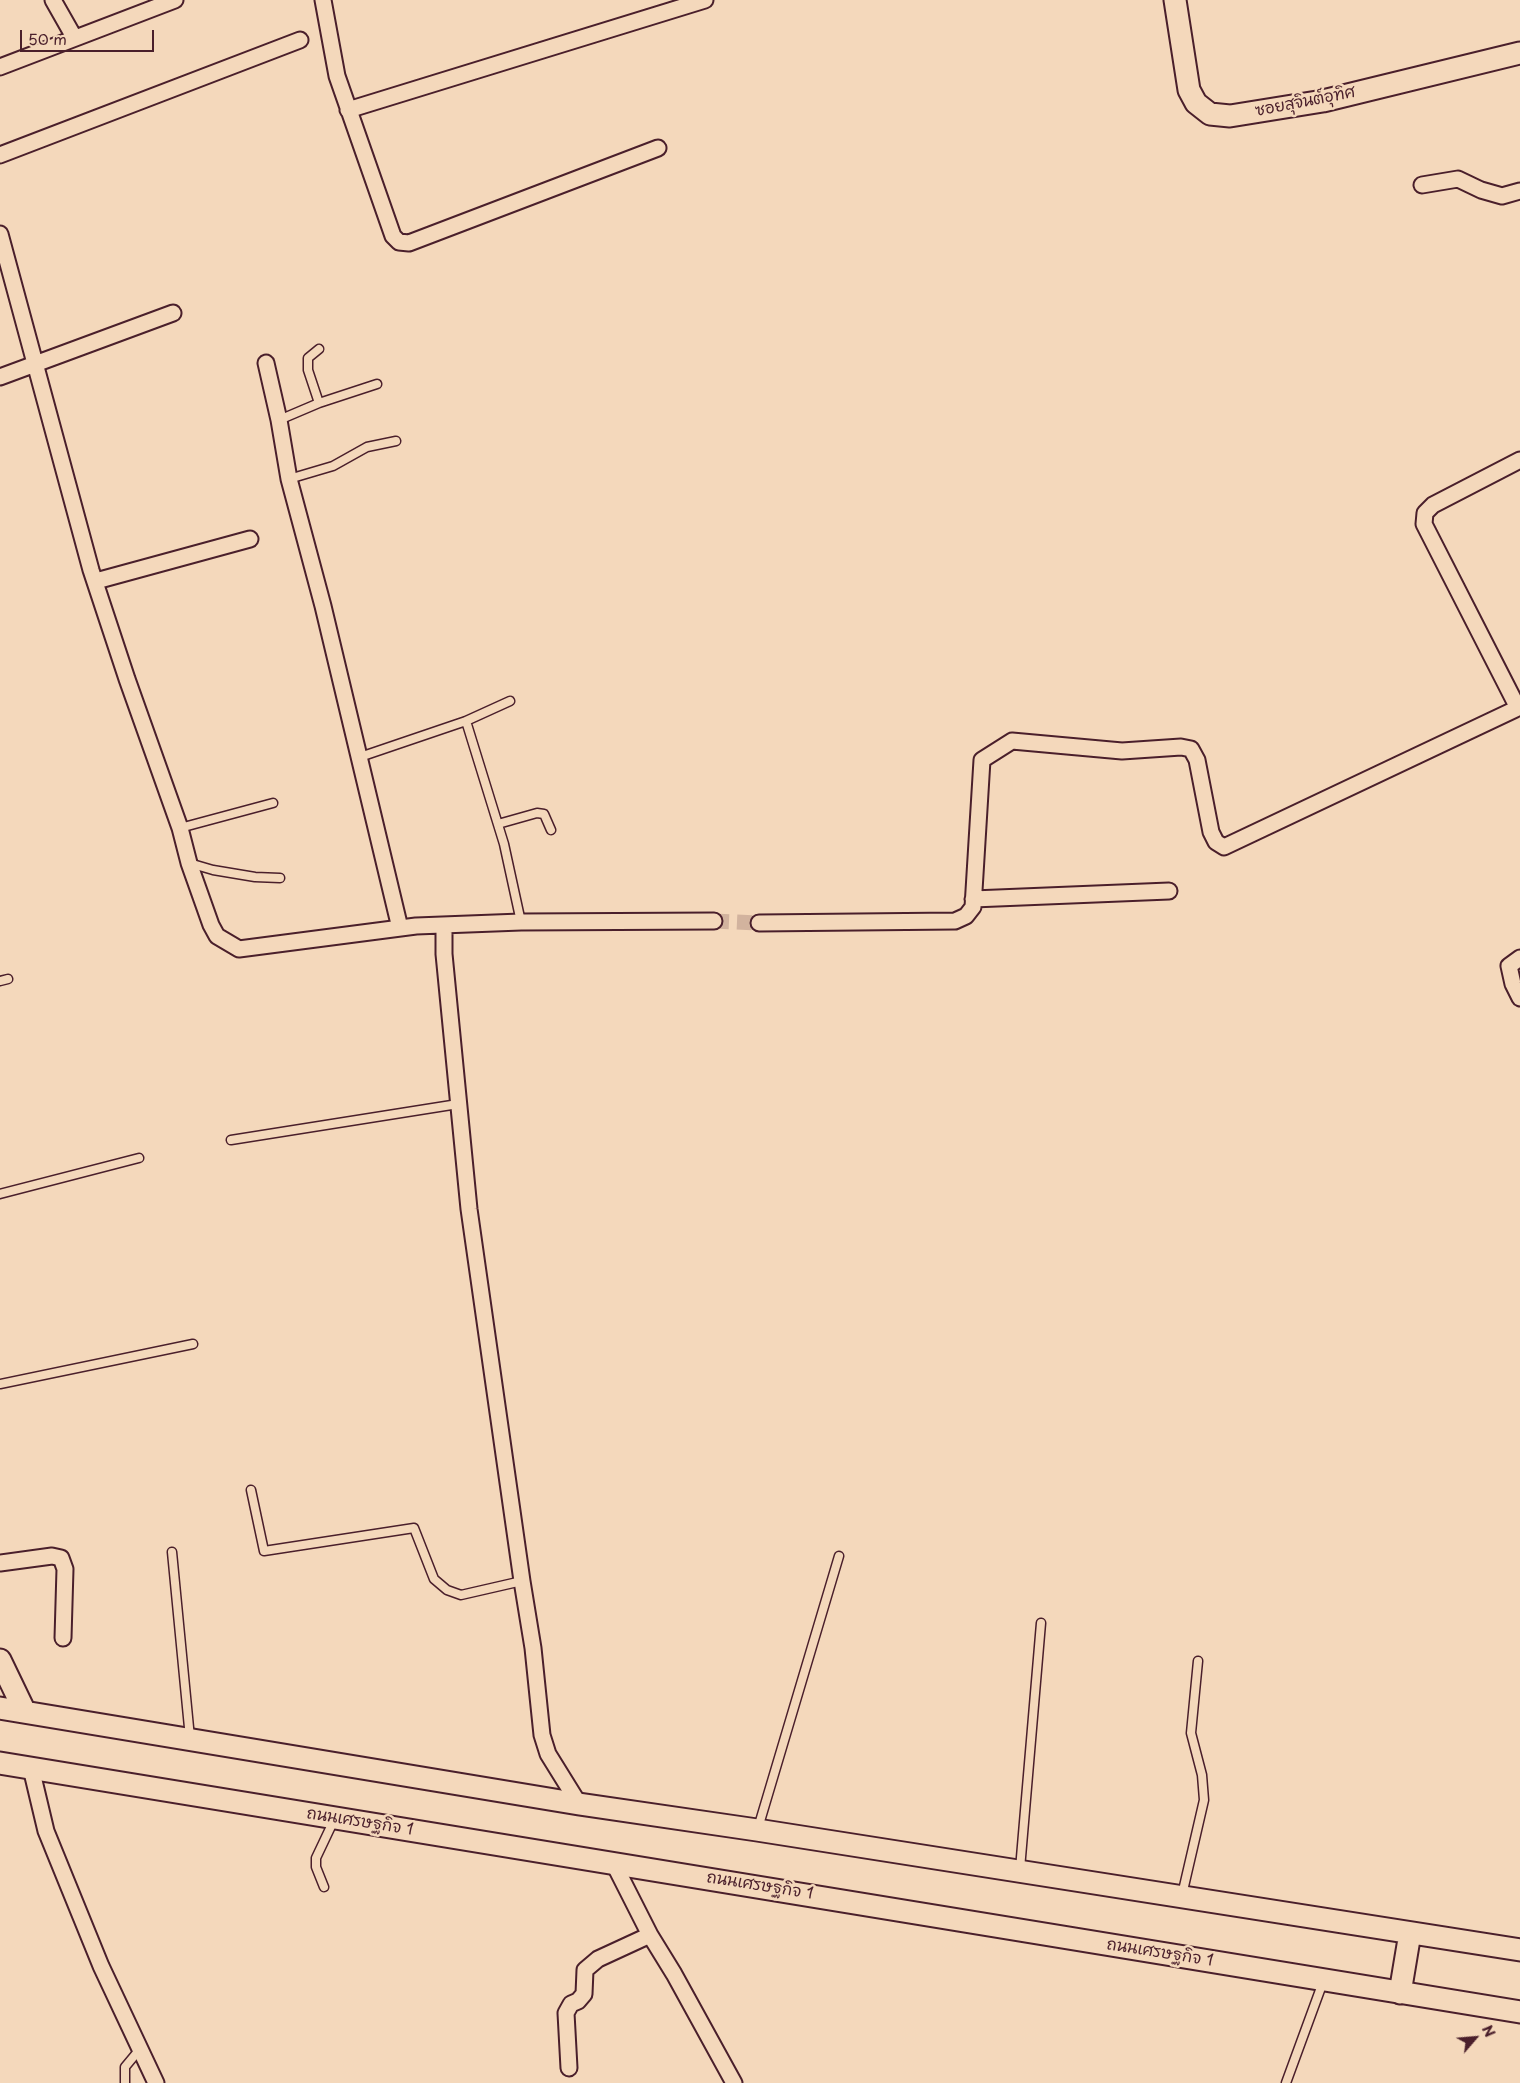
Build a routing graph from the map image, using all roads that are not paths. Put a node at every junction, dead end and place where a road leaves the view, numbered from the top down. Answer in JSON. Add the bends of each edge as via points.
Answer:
{"nodes":[{"id":1,"x":53,"y":0,"type":"edge"},
{"id":2,"x":175,"y":0,"type":"edge"},
{"id":3,"x":323,"y":0,"type":"edge"},
{"id":4,"x":705,"y":0,"type":"edge"},
{"id":5,"x":1175,"y":0,"type":"edge"},
{"id":6,"x":74,"y":37,"type":"junction"},
{"id":7,"x":300,"y":40,"type":"dead end"},
{"id":8,"x":1520,"y":53,"type":"edge"},
{"id":9,"x":0,"y":66,"type":"edge"},
{"id":10,"x":348,"y":110,"type":"junction"},
{"id":11,"x":658,"y":148,"type":"dead end"},
{"id":12,"x":0,"y":155,"type":"edge"},
{"id":13,"x":1422,"y":185,"type":"dead end"},
{"id":14,"x":1520,"y":191,"type":"edge"},
{"id":15,"x":0,"y":234,"type":"edge"},
{"id":16,"x":173,"y":313,"type":"dead end"},
{"id":17,"x":319,"y":349,"type":"dead end"},
{"id":18,"x":266,"y":363,"type":"dead end"},
{"id":19,"x":36,"y":364,"type":"junction"},
{"id":20,"x":0,"y":378,"type":"edge"},
{"id":21,"x":377,"y":384,"type":"dead end"},
{"id":22,"x":319,"y":403,"type":"junction"},
{"id":23,"x":279,"y":420,"type":"junction"},
{"id":24,"x":396,"y":441,"type":"dead end"},
{"id":25,"x":1520,"y":460,"type":"edge"},
{"id":26,"x":289,"y":479,"type":"junction"},
{"id":27,"x":250,"y":538,"type":"dead end"},
{"id":28,"x":96,"y":581,"type":"junction"},
{"id":29,"x":510,"y":701,"type":"dead end"},
{"id":30,"x":1519,"y":708,"type":"edge"},
{"id":31,"x":466,"y":721,"type":"junction"},
{"id":32,"x":360,"y":757,"type":"junction"},
{"id":33,"x":273,"y":803,"type":"dead end"},
{"id":34,"x":498,"y":824,"type":"junction"},
{"id":35,"x":180,"y":828,"type":"junction"},
{"id":36,"x":551,"y":830,"type":"dead end"},
{"id":37,"x":189,"y":863,"type":"junction"},
{"id":38,"x":280,"y":878,"type":"dead end"},
{"id":39,"x":1169,"y":891,"type":"dead end"},
{"id":40,"x":973,"y":899,"type":"junction"},
{"id":41,"x":714,"y":921,"type":"tunnel mouth"},
{"id":42,"x":521,"y":922,"type":"junction"},
{"id":43,"x":759,"y":923,"type":"tunnel mouth"},
{"id":44,"x":444,"y":926,"type":"junction"},
{"id":45,"x":400,"y":928,"type":"junction"},
{"id":46,"x":1520,"y":958,"type":"edge"},
{"id":47,"x":1520,"y":998,"type":"edge"},
{"id":48,"x":458,"y":1104,"type":"junction"},
{"id":49,"x":230,"y":1140,"type":"dead end"},
{"id":50,"x":139,"y":1158,"type":"dead end"},
{"id":51,"x":0,"y":1194,"type":"edge"},
{"id":52,"x":192,"y":1344,"type":"dead end"},
{"id":53,"x":0,"y":1384,"type":"edge"},
{"id":54,"x":251,"y":1490,"type":"dead end"},
{"id":55,"x":172,"y":1552,"type":"dead end"},
{"id":56,"x":839,"y":1556,"type":"dead end"},
{"id":57,"x":0,"y":1563,"type":"edge"},
{"id":58,"x":522,"y":1581,"type":"junction"},
{"id":59,"x":1042,"y":1623,"type":"dead end"},
{"id":60,"x":62,"y":1638,"type":"dead end"},
{"id":61,"x":0,"y":1660,"type":"edge"},
{"id":62,"x":1198,"y":1661,"type":"dead end"},
{"id":63,"x":0,"y":1708,"type":"edge"},
{"id":64,"x":25,"y":1712,"type":"junction"},
{"id":65,"x":190,"y":1738,"type":"junction"},
{"id":66,"x":0,"y":1763,"type":"edge"},
{"id":67,"x":31,"y":1768,"type":"junction"},
{"id":68,"x":579,"y":1804,"type":"junction"},
{"id":69,"x":335,"y":1818,"type":"junction"},
{"id":70,"x":757,"y":1830,"type":"junction"},
{"id":71,"x":613,"y":1862,"type":"junction"},
{"id":72,"x":1019,"y":1871,"type":"junction"},
{"id":73,"x":324,"y":1887,"type":"dead end"},
{"id":74,"x":1182,"y":1897,"type":"junction"},
{"id":75,"x":1410,"y":1933,"type":"junction"},
{"id":76,"x":650,"y":1935,"type":"junction"},
{"id":77,"x":1520,"y":1950,"type":"edge"},
{"id":78,"x":1324,"y":1980,"type":"junction"},
{"id":79,"x":1400,"y":1993,"type":"junction"},
{"id":80,"x":1520,"y":2012,"type":"edge"},
{"id":81,"x":140,"y":2049,"type":"junction"},
{"id":82,"x":569,"y":2068,"type":"dead end"},
{"id":83,"x":125,"y":2083,"type":"edge"},
{"id":84,"x":156,"y":2083,"type":"edge"},
{"id":85,"x":734,"y":2083,"type":"edge"},
{"id":86,"x":1286,"y":2083,"type":"edge"}],
"edges":[{"from":1,"to":6,"type":"street"},
{"from":2,"to":6,"type":"street"},
{"from":3,"to":10,"type":"street","via":[[337,76]]},
{"from":4,"to":10,"type":"street"},
{"from":5,"to":8,"type":"main road","name":"ซอยสุจินต์อุทิศ","via":[[1189,90],[1196,103],[1210,114],[1230,116],[1323,101]]},
{"from":6,"to":9,"type":"street"},
{"from":7,"to":12,"type":"street"},
{"from":10,"to":11,"type":"street","via":[[393,236],[399,242],[409,243]]},
{"from":13,"to":14,"type":"street","via":[[1458,178],[1502,196]]},
{"from":15,"to":19,"type":"street"},
{"from":16,"to":19,"type":"street"},
{"from":17,"to":22,"type":"lane","via":[[308,358],[308,370]]},
{"from":18,"to":23,"type":"street"},
{"from":19,"to":20,"type":"street"},
{"from":19,"to":28,"type":"street"},
{"from":21,"to":22,"type":"lane"},
{"from":22,"to":23,"type":"lane"},
{"from":23,"to":26,"type":"street"},
{"from":24,"to":26,"type":"lane","via":[[367,446],[332,466]]},
{"from":25,"to":30,"type":"street","via":[[1433,506],[1426,513],[1424,524]]},
{"from":26,"to":32,"type":"street"},
{"from":27,"to":28,"type":"street"},
{"from":28,"to":35,"type":"street"},
{"from":29,"to":31,"type":"lane"},
{"from":30,"to":40,"type":"street","via":[[1224,847],[1216,842],[1212,832],[1197,760],[1191,749],[1122,751],[1012,741],[982,760]]},
{"from":31,"to":32,"type":"lane"},
{"from":31,"to":34,"type":"lane"},
{"from":32,"to":45,"type":"street"},
{"from":33,"to":35,"type":"lane"},
{"from":34,"to":36,"type":"lane","via":[[537,813],[544,814]]},
{"from":34,"to":42,"type":"lane"},
{"from":35,"to":37,"type":"street"},
{"from":37,"to":38,"type":"lane","via":[[255,877]]},
{"from":37,"to":45,"type":"street","via":[[217,936],[239,949]]},
{"from":39,"to":40,"type":"street"},
{"from":40,"to":43,"type":"street","via":[[973,907],[966,916],[955,921]]},
{"from":41,"to":42,"type":"street"},
{"from":42,"to":44,"type":"street"},
{"from":44,"to":45,"type":"street"},
{"from":44,"to":48,"type":"street"},
{"from":46,"to":47,"type":"street","via":[[1509,966]]},
{"from":48,"to":49,"type":"lane"},
{"from":48,"to":58,"type":"street","via":[[469,1209]]},
{"from":50,"to":51,"type":"lane"},
{"from":52,"to":53,"type":"lane"},
{"from":54,"to":58,"type":"lane","via":[[264,1551],[414,1528],[434,1579],[447,1590],[461,1595]]},
{"from":55,"to":65,"type":"lane"},
{"from":56,"to":70,"type":"lane"},
{"from":57,"to":60,"type":"street","via":[[52,1556],[61,1558],[65,1569]]},
{"from":58,"to":68,"type":"street","via":[[544,1745]]},
{"from":59,"to":72,"type":"lane"},
{"from":61,"to":64,"type":"main road"},
{"from":62,"to":74,"type":"lane","via":[[1191,1733],[1204,1800]]},
{"from":63,"to":64,"type":"main road"},
{"from":64,"to":65,"type":"main road"},
{"from":65,"to":68,"type":"main road"},
{"from":66,"to":67,"type":"main road","name":"ถนนเศรษฐกิจ 1"},
{"from":67,"to":69,"type":"main road","name":"ถนนเศรษฐกิจ 1"},
{"from":67,"to":81,"type":"street","via":[[46,1831],[101,1966]]},
{"from":68,"to":70,"type":"main road"},
{"from":69,"to":71,"type":"main road","name":"ถนนเศรษฐกิจ 1"},
{"from":69,"to":73,"type":"lane","via":[[316,1858]]},
{"from":70,"to":72,"type":"main road"},
{"from":71,"to":76,"type":"street"},
{"from":71,"to":78,"type":"main road","name":"ถนนเศรษฐกิจ 1"},
{"from":72,"to":74,"type":"main road"},
{"from":74,"to":75,"type":"main road"},
{"from":75,"to":77,"type":"main road"},
{"from":75,"to":79,"type":"main road"},
{"from":76,"to":82,"type":"street","via":[[598,1958],[585,1970],[584,1994],[571,2004],[566,2013]]},
{"from":76,"to":85,"type":"street"},
{"from":78,"to":79,"type":"main road","name":"ถนนเศรษฐกิจ 1"},
{"from":78,"to":86,"type":"lane"},
{"from":79,"to":80,"type":"main road","name":"ถนนเศรษฐกิจ 1"},
{"from":81,"to":83,"type":"lane","via":[[124,2067]]},
{"from":81,"to":84,"type":"street"}]}
